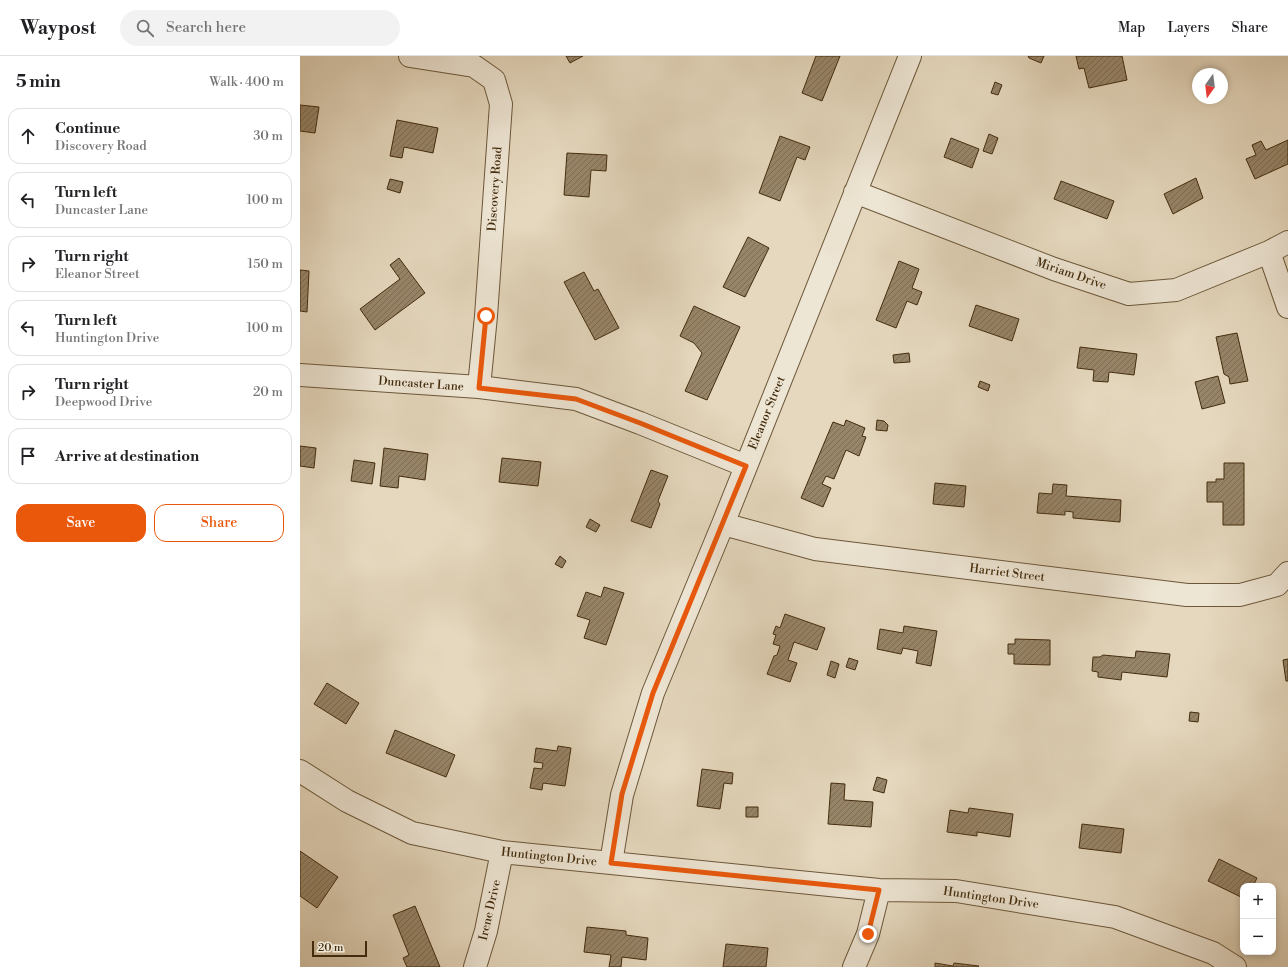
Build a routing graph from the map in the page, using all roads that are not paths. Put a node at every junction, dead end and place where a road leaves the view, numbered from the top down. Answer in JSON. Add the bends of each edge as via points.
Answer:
{"nodes":[{"id":1,"x":410,"y":56,"type":"edge"},
{"id":2,"x":910,"y":56,"type":"edge"},
{"id":3,"x":855,"y":192,"type":"junction"},
{"id":4,"x":1288,"y":242,"type":"edge"},
{"id":5,"x":1269,"y":252,"type":"junction"},
{"id":6,"x":1288,"y":307,"type":"edge"},
{"id":7,"x":300,"y":375,"type":"edge"},
{"id":8,"x":479,"y":388,"type":"junction"},
{"id":9,"x":746,"y":466,"type":"junction"},
{"id":10,"x":723,"y":524,"type":"junction"},
{"id":11,"x":1288,"y":573,"type":"edge"},
{"id":12,"x":300,"y":771,"type":"edge"},
{"id":13,"x":502,"y":852,"type":"junction"},
{"id":14,"x":611,"y":863,"type":"junction"},
{"id":15,"x":879,"y":890,"type":"junction"},
{"id":16,"x":475,"y":967,"type":"edge"},
{"id":17,"x":854,"y":967,"type":"edge"},
{"id":18,"x":1235,"y":967,"type":"edge"}],
"edges":[{"from":1,"to":8,"type":"street","name":"Discovery Road","via":[[474,66],[494,80],[501,104]]},
{"from":2,"to":3,"type":"street","name":"Eleanor Street"},
{"from":3,"to":5,"type":"street","name":"Miriam Drive","via":[[1054,269],[1128,294],[1176,290]]},
{"from":3,"to":9,"type":"street","name":"Eleanor Street"},
{"from":4,"to":5,"type":"street","name":"Miriam Drive"},
{"from":5,"to":6,"type":"street"},
{"from":7,"to":8,"type":"street","name":"Duncaster Lane"},
{"from":8,"to":9,"type":"street","name":"Duncaster Lane","via":[[576,399]]},
{"from":9,"to":10,"type":"street","name":"Eleanor Street"},
{"from":10,"to":11,"type":"street","name":"Harriet Street","via":[[815,550],[1187,595],[1240,594],[1277,585]]},
{"from":10,"to":14,"type":"street","name":"Eleanor Street","via":[[653,693],[622,794]]},
{"from":12,"to":13,"type":"street","name":"Huntington Drive","via":[[347,801],[412,833]]},
{"from":13,"to":14,"type":"street","name":"Huntington Drive"},
{"from":13,"to":16,"type":"street","name":"Irene Drive","via":[[486,931]]},
{"from":14,"to":15,"type":"street","name":"Huntington Drive"},
{"from":15,"to":17,"type":"street","via":[[868,934]]},
{"from":15,"to":18,"type":"street","name":"Huntington Drive","via":[[956,891],[1115,917],[1214,953]]}]}
